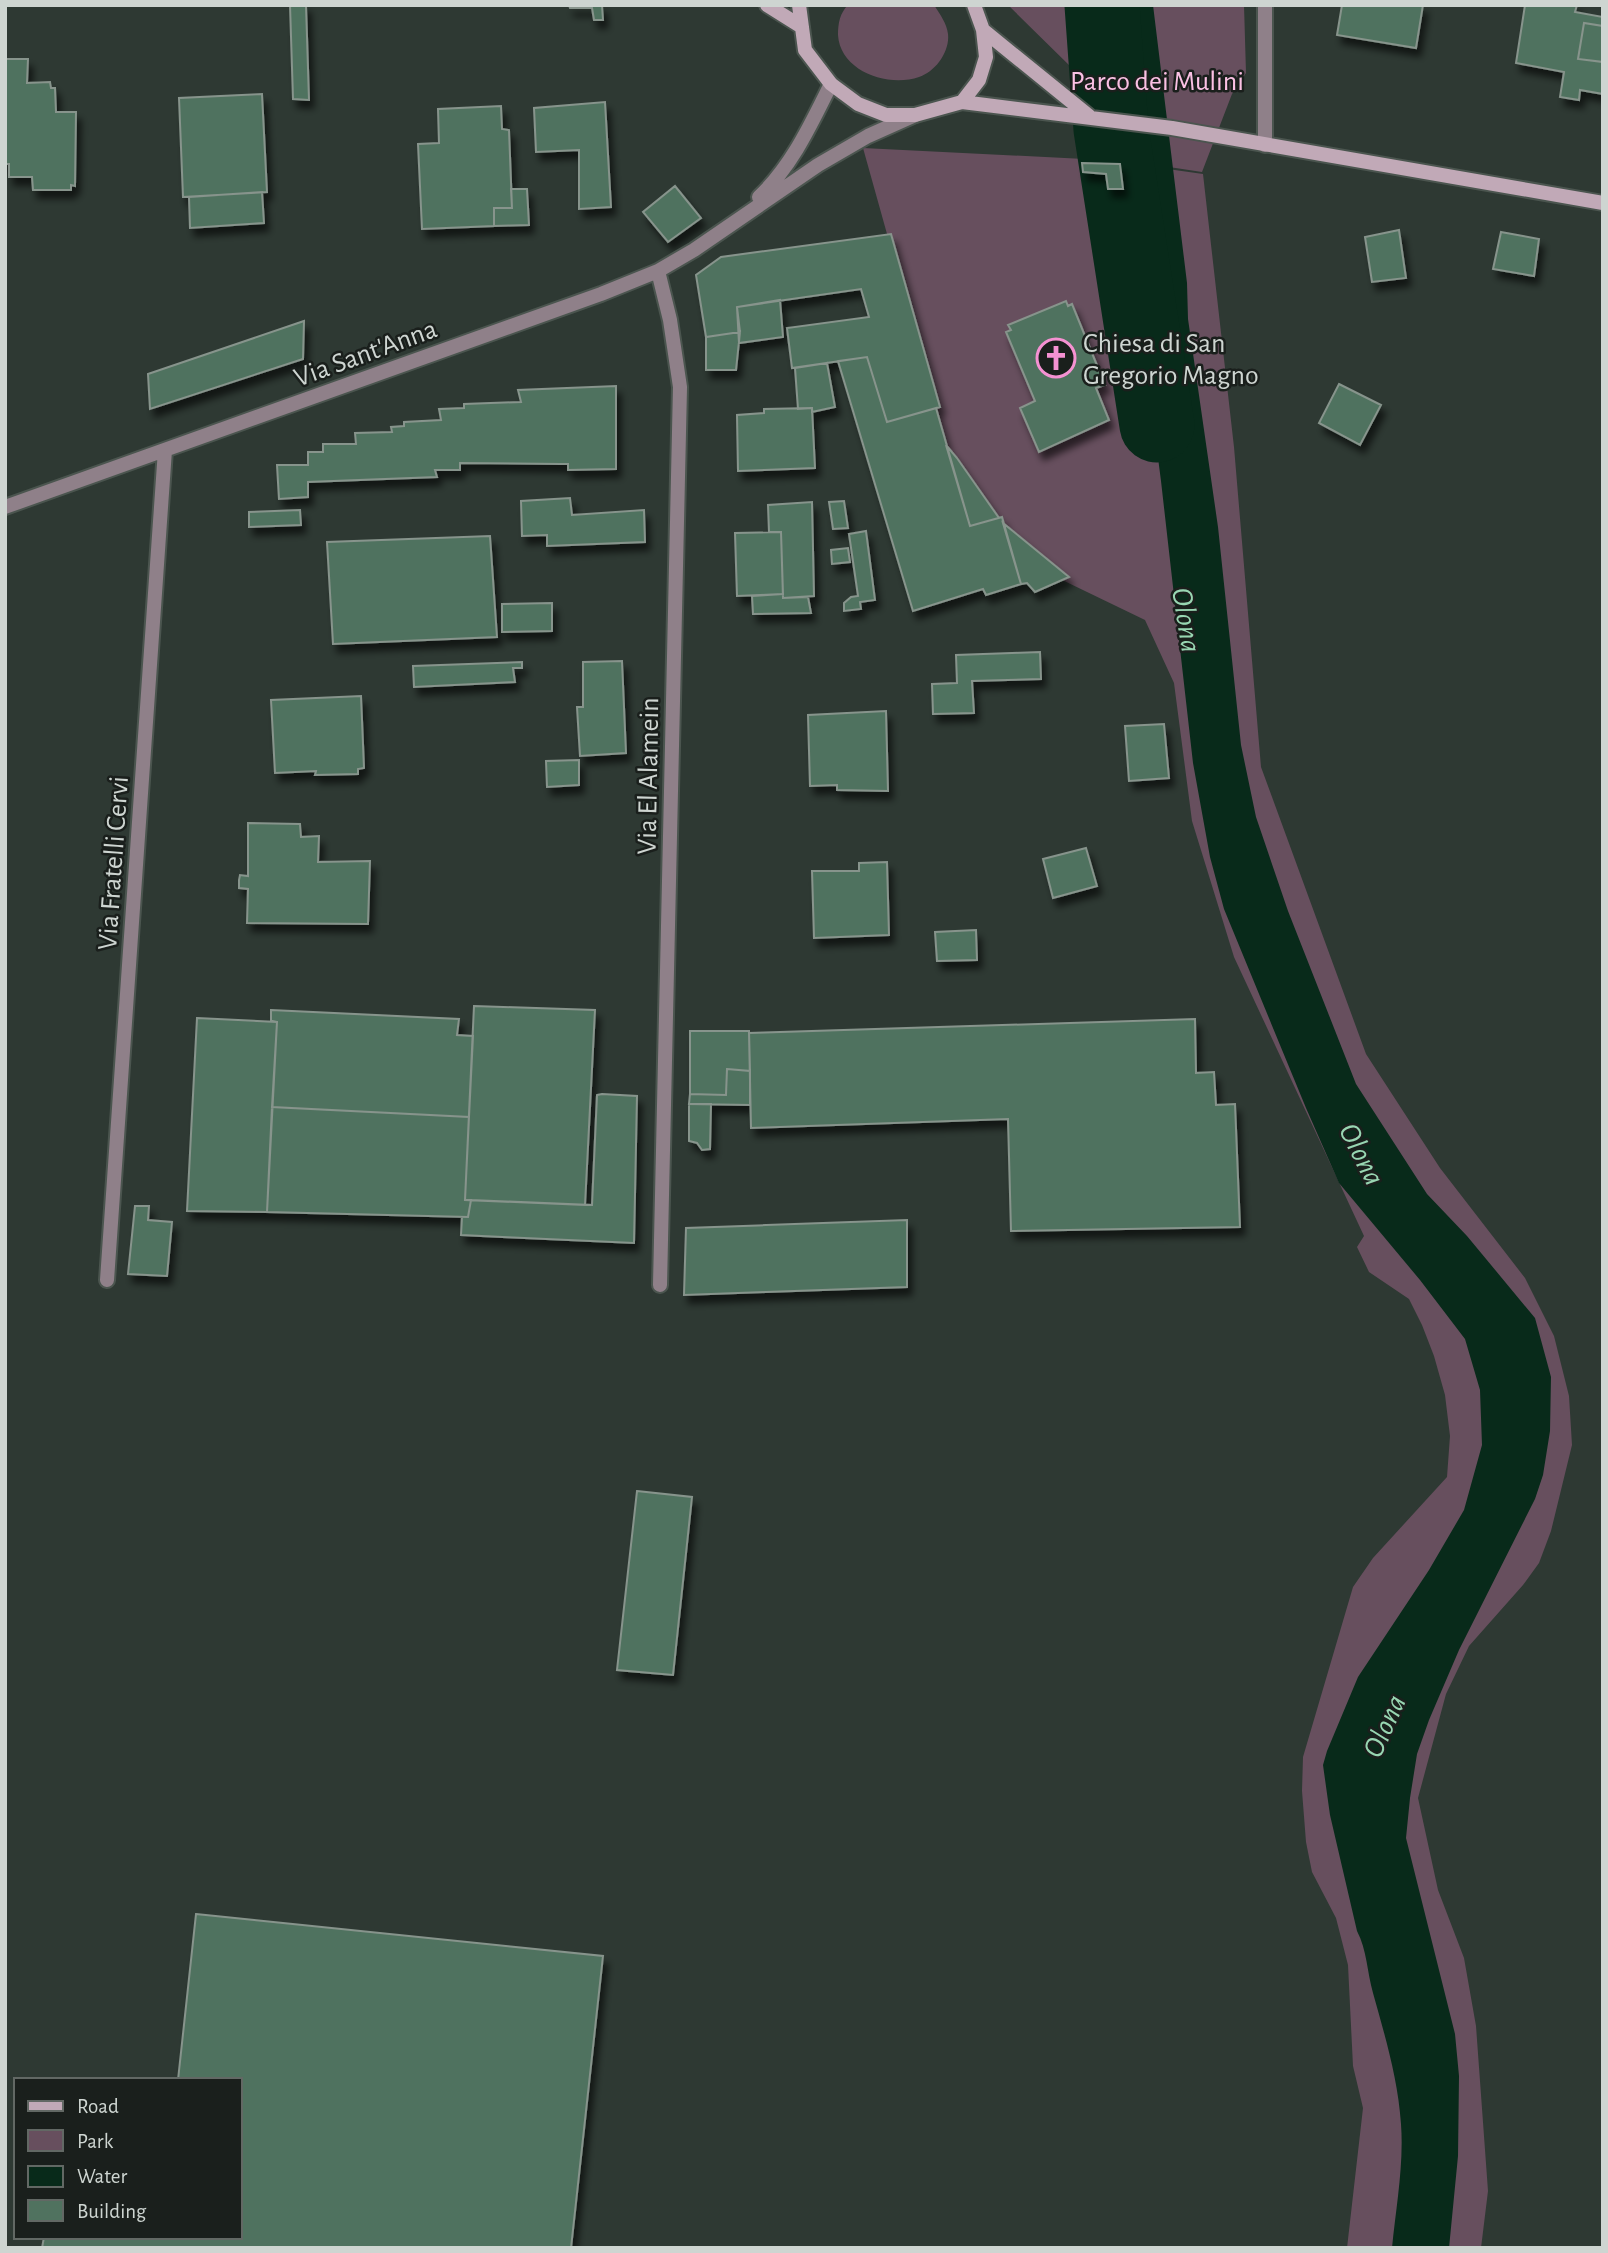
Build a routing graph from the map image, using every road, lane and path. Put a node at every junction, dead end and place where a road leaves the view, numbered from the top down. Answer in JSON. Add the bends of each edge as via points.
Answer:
{"nodes":[{"id":1,"x":766,"y":5,"type":"edge"},
{"id":2,"x":799,"y":5,"type":"edge"},
{"id":3,"x":974,"y":5,"type":"edge"},
{"id":4,"x":1265,"y":5,"type":"edge"},
{"id":5,"x":802,"y":27,"type":"junction"},
{"id":6,"x":984,"y":30,"type":"junction"},
{"id":7,"x":831,"y":84,"type":"junction"},
{"id":8,"x":962,"y":102,"type":"junction"},
{"id":9,"x":915,"y":115,"type":"junction"},
{"id":10,"x":1090,"y":117,"type":"junction"},
{"id":11,"x":1265,"y":145,"type":"junction"},
{"id":12,"x":1603,"y":203,"type":"edge"},
{"id":13,"x":732,"y":223,"type":"junction"},
{"id":14,"x":658,"y":271,"type":"junction"},
{"id":15,"x":165,"y":450,"type":"junction"},
{"id":16,"x":5,"y":508,"type":"edge"},
{"id":17,"x":107,"y":1280,"type":"dead end"},
{"id":18,"x":660,"y":1286,"type":"dead end"}],
"edges":[{"from":1,"to":5,"type":"street"},
{"from":2,"to":5,"type":"street"},
{"from":3,"to":6,"type":"street"},
{"from":4,"to":11,"type":"street"},
{"from":5,"to":7,"type":"street","via":[[805,50]]},
{"from":6,"to":8,"type":"street","via":[[986,57],[979,80]]},
{"from":6,"to":10,"type":"street"},
{"from":7,"to":9,"type":"street","via":[[858,104],[886,115]]},
{"from":7,"to":13,"type":"street","name":"Via Sant'Anna","via":[[792,157],[772,185]]},
{"from":8,"to":9,"type":"street"},
{"from":8,"to":10,"type":"street"},
{"from":9,"to":13,"type":"street","name":"Via Sant'Anna","via":[[818,165]]},
{"from":10,"to":11,"type":"street"},
{"from":11,"to":12,"type":"street"},
{"from":13,"to":14,"type":"street","name":"Via Sant'Anna"},
{"from":14,"to":15,"type":"street","name":"Via Sant'Anna"},
{"from":14,"to":18,"type":"street","name":"Via El Alamein","via":[[680,387]]},
{"from":15,"to":16,"type":"street","name":"Via Sant'Anna"},
{"from":15,"to":17,"type":"street","name":"Via Fratelli Cervi"}]}
